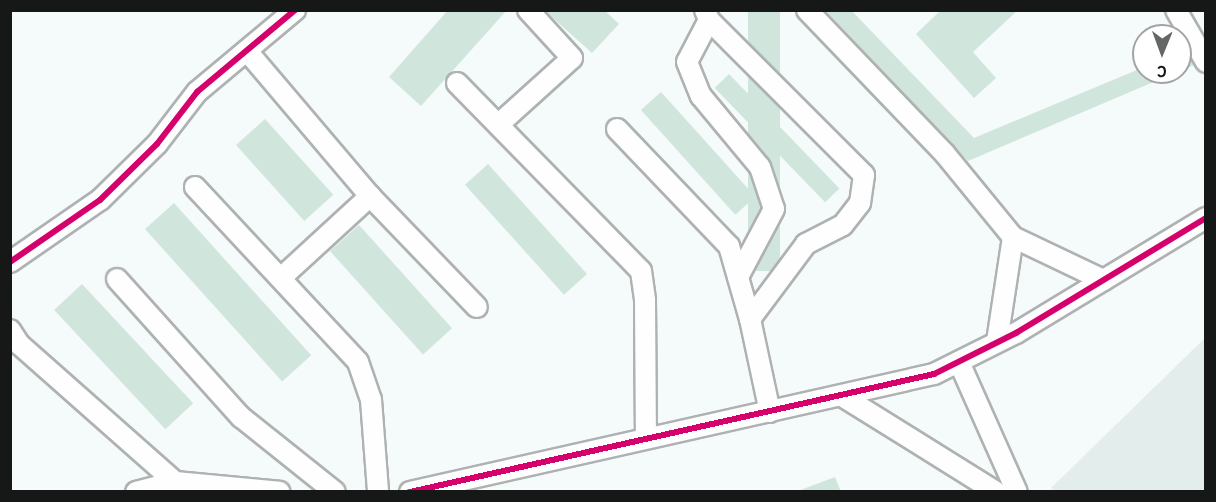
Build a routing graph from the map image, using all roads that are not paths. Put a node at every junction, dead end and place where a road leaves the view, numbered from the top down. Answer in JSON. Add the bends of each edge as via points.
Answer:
{"nodes":[{"id":1,"x":295,"y":10,"type":"edge"},
{"id":2,"x":528,"y":10,"type":"edge"},
{"id":3,"x":807,"y":10,"type":"edge"},
{"id":4,"x":1176,"y":10,"type":"edge"},
{"id":5,"x":707,"y":15,"type":"edge"},
{"id":6,"x":247,"y":51,"type":"junction"},
{"id":7,"x":1206,"y":62,"type":"edge"},
{"id":8,"x":457,"y":83,"type":"dead end"},
{"id":9,"x":499,"y":124,"type":"junction"},
{"id":10,"x":617,"y":129,"type":"dead end"},
{"id":11,"x":195,"y":187,"type":"dead end"},
{"id":12,"x":370,"y":196,"type":"junction"},
{"id":13,"x":1206,"y":218,"type":"edge"},
{"id":14,"x":1013,"y":237,"type":"junction"},
{"id":15,"x":10,"y":262,"type":"edge"},
{"id":16,"x":282,"y":277,"type":"junction"},
{"id":17,"x":738,"y":277,"type":"junction"},
{"id":18,"x":117,"y":279,"type":"dead end"},
{"id":19,"x":1103,"y":280,"type":"junction"},
{"id":20,"x":477,"y":307,"type":"dead end"},
{"id":21,"x":750,"y":319,"type":"junction"},
{"id":22,"x":10,"y":330,"type":"edge"},
{"id":23,"x":998,"y":342,"type":"junction"},
{"id":24,"x":959,"y":362,"type":"junction"},
{"id":25,"x":842,"y":396,"type":"junction"},
{"id":26,"x":770,"y":412,"type":"junction"},
{"id":27,"x":646,"y":438,"type":"junction"},
{"id":28,"x":175,"y":482,"type":"junction"},
{"id":29,"x":136,"y":492,"type":"edge"},
{"id":30,"x":280,"y":492,"type":"edge"},
{"id":31,"x":335,"y":492,"type":"edge"},
{"id":32,"x":378,"y":492,"type":"edge"},
{"id":33,"x":410,"y":492,"type":"edge"},
{"id":34,"x":996,"y":492,"type":"edge"},
{"id":35,"x":1017,"y":492,"type":"edge"}],
"edges":[{"from":1,"to":6,"type":"street"},
{"from":2,"to":9,"type":"street","via":[[572,58]]},
{"from":3,"to":14,"type":"street","via":[[945,154]]},
{"from":4,"to":7,"type":"street"},
{"from":5,"to":17,"type":"street","via":[[687,62],[701,96],[760,167],[774,208]]},
{"from":5,"to":21,"type":"street","via":[[864,175],[860,204],[843,225],[806,244]]},
{"from":6,"to":12,"type":"street"},
{"from":6,"to":15,"type":"street","via":[[198,92],[157,144],[100,200]]},
{"from":8,"to":9,"type":"street"},
{"from":9,"to":27,"type":"street","via":[[641,271],[645,301]]},
{"from":10,"to":17,"type":"street","via":[[729,246]]},
{"from":11,"to":16,"type":"street"},
{"from":12,"to":16,"type":"street"},
{"from":12,"to":20,"type":"street"},
{"from":13,"to":19,"type":"street"},
{"from":14,"to":19,"type":"street"},
{"from":14,"to":23,"type":"street"},
{"from":16,"to":32,"type":"street","via":[[358,362],[371,400]]},
{"from":17,"to":21,"type":"street"},
{"from":18,"to":31,"type":"street","via":[[241,417]]},
{"from":19,"to":23,"type":"street"},
{"from":21,"to":26,"type":"street"},
{"from":22,"to":28,"type":"street","via":[[19,344]]},
{"from":23,"to":24,"type":"street"},
{"from":24,"to":25,"type":"street","via":[[934,374]]},
{"from":24,"to":35,"type":"street"},
{"from":25,"to":26,"type":"street"},
{"from":25,"to":34,"type":"street"},
{"from":26,"to":27,"type":"street"},
{"from":27,"to":33,"type":"street"},
{"from":28,"to":29,"type":"street"},
{"from":28,"to":30,"type":"street"}]}
